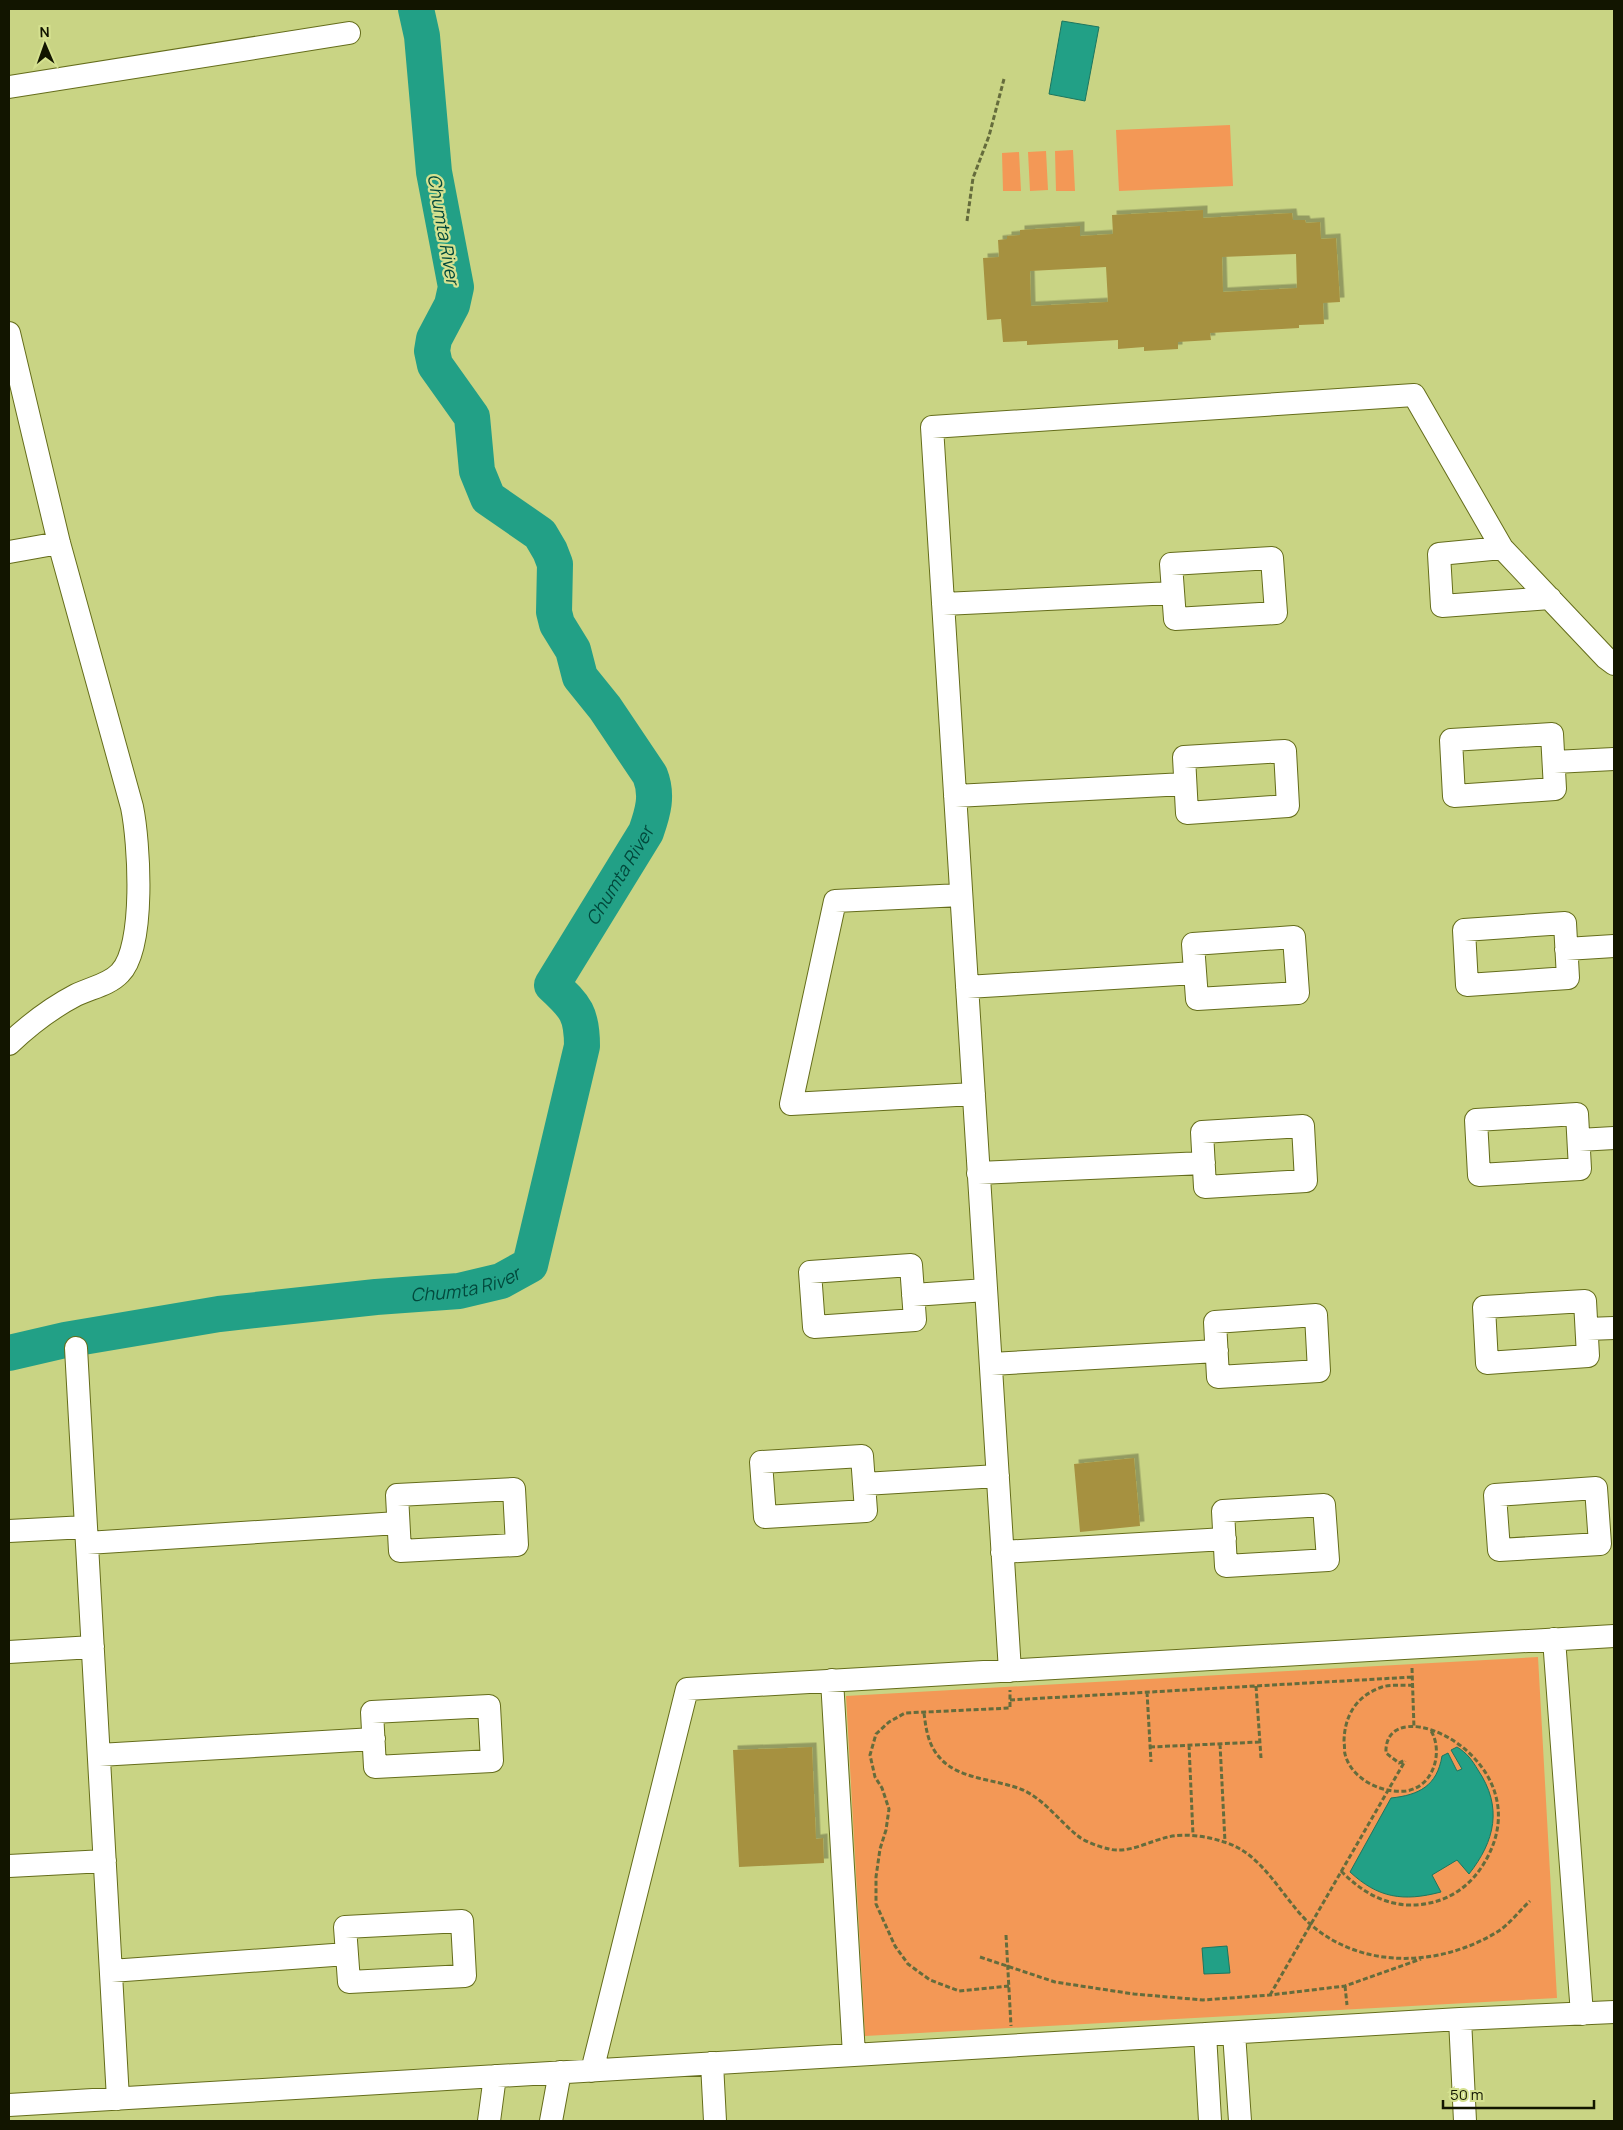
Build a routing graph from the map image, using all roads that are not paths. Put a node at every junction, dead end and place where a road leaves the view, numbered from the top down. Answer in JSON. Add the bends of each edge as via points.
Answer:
{"nodes":[{"id":1,"x":349,"y":33,"type":"dead end"},
{"id":2,"x":9,"y":86,"type":"edge"},
{"id":3,"x":9,"y":333,"type":"edge"},
{"id":4,"x":60,"y":543,"type":"junction"},
{"id":5,"x":1502,"y":548,"type":"junction"},
{"id":6,"x":9,"y":552,"type":"edge"},
{"id":7,"x":1173,"y":593,"type":"junction"},
{"id":8,"x":1550,"y":598,"type":"junction"},
{"id":9,"x":943,"y":604,"type":"junction"},
{"id":10,"x":1614,"y":664,"type":"edge"},
{"id":11,"x":1614,"y":759,"type":"edge"},
{"id":12,"x":1554,"y":762,"type":"junction"},
{"id":13,"x":1185,"y":784,"type":"junction"},
{"id":14,"x":955,"y":796,"type":"junction"},
{"id":15,"x":961,"y":895,"type":"junction"},
{"id":16,"x":1614,"y":946,"type":"edge"},
{"id":17,"x":1566,"y":949,"type":"junction"},
{"id":18,"x":1195,"y":973,"type":"junction"},
{"id":19,"x":967,"y":987,"type":"junction"},
{"id":20,"x":9,"y":1044,"type":"edge"},
{"id":21,"x":974,"y":1094,"type":"junction"},
{"id":22,"x":1614,"y":1138,"type":"edge"},
{"id":23,"x":1579,"y":1140,"type":"junction"},
{"id":24,"x":1204,"y":1163,"type":"junction"},
{"id":25,"x":978,"y":1173,"type":"junction"},
{"id":26,"x":986,"y":1290,"type":"junction"},
{"id":27,"x":913,"y":1295,"type":"junction"},
{"id":28,"x":1614,"y":1328,"type":"edge"},
{"id":29,"x":1587,"y":1329,"type":"junction"},
{"id":30,"x":76,"y":1348,"type":"dead end"},
{"id":31,"x":1217,"y":1351,"type":"junction"},
{"id":32,"x":991,"y":1364,"type":"junction"},
{"id":33,"x":998,"y":1476,"type":"junction"},
{"id":34,"x":864,"y":1484,"type":"junction"},
{"id":35,"x":1606,"y":1517,"type":"edge"},
{"id":36,"x":398,"y":1522,"type":"junction"},
{"id":37,"x":9,"y":1531,"type":"edge"},
{"id":38,"x":86,"y":1535,"type":"junction"},
{"id":39,"x":1225,"y":1539,"type":"junction"},
{"id":40,"x":1002,"y":1552,"type":"junction"},
{"id":41,"x":1614,"y":1636,"type":"edge"},
{"id":42,"x":1554,"y":1640,"type":"junction"},
{"id":43,"x":93,"y":1647,"type":"junction"},
{"id":44,"x":9,"y":1652,"type":"edge"},
{"id":45,"x":1010,"y":1671,"type":"junction"},
{"id":46,"x":832,"y":1680,"type":"junction"},
{"id":47,"x":374,"y":1739,"type":"junction"},
{"id":48,"x":99,"y":1755,"type":"junction"},
{"id":49,"x":105,"y":1860,"type":"junction"},
{"id":50,"x":9,"y":1866,"type":"edge"},
{"id":51,"x":347,"y":1954,"type":"junction"},
{"id":52,"x":111,"y":1971,"type":"junction"},
{"id":53,"x":1614,"y":2012,"type":"edge"},
{"id":54,"x":1582,"y":2014,"type":"junction"},
{"id":55,"x":1460,"y":2019,"type":"junction"},
{"id":56,"x":1234,"y":2033,"type":"junction"},
{"id":57,"x":1205,"y":2034,"type":"junction"},
{"id":58,"x":854,"y":2055,"type":"junction"},
{"id":59,"x":712,"y":2063,"type":"junction"},
{"id":60,"x":592,"y":2071,"type":"junction"},
{"id":61,"x":560,"y":2072,"type":"junction"},
{"id":62,"x":495,"y":2076,"type":"junction"},
{"id":63,"x":118,"y":2099,"type":"junction"},
{"id":64,"x":9,"y":2105,"type":"edge"},
{"id":65,"x":489,"y":2121,"type":"edge"},
{"id":66,"x":550,"y":2121,"type":"edge"},
{"id":67,"x":715,"y":2121,"type":"edge"},
{"id":68,"x":1210,"y":2121,"type":"edge"},
{"id":69,"x":1240,"y":2121,"type":"edge"},
{"id":70,"x":1465,"y":2121,"type":"edge"}],
"edges":[{"from":1,"to":2,"type":"street"},
{"from":3,"to":4,"type":"street"},
{"from":4,"to":6,"type":"street"},
{"from":4,"to":20,"type":"street","via":[[132,806],[136,832],[136,929],[131,956],[120,974],[39,1017]]},
{"from":5,"to":8,"type":"street"},
{"from":5,"to":8,"type":"street","via":[[1439,554],[1442,606]]},
{"from":5,"to":9,"type":"street","via":[[1414,395],[932,427]]},
{"from":7,"to":7,"type":"street","via":[[1174,620],[1276,613],[1272,558],[1171,564]]},
{"from":7,"to":9,"type":"street"},
{"from":8,"to":10,"type":"street"},
{"from":9,"to":14,"type":"street"},
{"from":11,"to":12,"type":"street"},
{"from":12,"to":12,"type":"street","via":[[1552,734],[1451,740],[1454,796],[1556,789]]},
{"from":13,"to":13,"type":"street","via":[[1187,813],[1288,806],[1284,751],[1184,757]]},
{"from":13,"to":14,"type":"street"},
{"from":14,"to":15,"type":"street"},
{"from":15,"to":19,"type":"street"},
{"from":15,"to":21,"type":"street","via":[[835,901],[790,1104]]},
{"from":16,"to":17,"type":"street"},
{"from":17,"to":17,"type":"street","via":[[1565,923],[1464,930],[1467,985],[1568,978]]},
{"from":18,"to":18,"type":"street","via":[[1197,999],[1298,992],[1294,937],[1193,944]]},
{"from":18,"to":19,"type":"street"},
{"from":19,"to":21,"type":"street"},
{"from":21,"to":25,"type":"street"},
{"from":22,"to":23,"type":"street"},
{"from":23,"to":23,"type":"street","via":[[1577,1114],[1476,1120],[1479,1175],[1580,1169]]},
{"from":24,"to":24,"type":"street","via":[[1206,1187],[1306,1181],[1303,1126],[1202,1132]]},
{"from":24,"to":25,"type":"street"},
{"from":25,"to":26,"type":"street"},
{"from":26,"to":27,"type":"street"},
{"from":26,"to":32,"type":"street"},
{"from":27,"to":27,"type":"street","via":[[911,1265],[810,1272],[814,1327],[915,1320]]},
{"from":28,"to":29,"type":"street"},
{"from":29,"to":29,"type":"street","via":[[1585,1301],[1484,1308],[1487,1363],[1588,1356]]},
{"from":30,"to":38,"type":"street"},
{"from":31,"to":31,"type":"street","via":[[1218,1377],[1319,1371],[1316,1315],[1215,1322]]},
{"from":31,"to":32,"type":"street"},
{"from":32,"to":33,"type":"street"},
{"from":33,"to":34,"type":"street"},
{"from":33,"to":40,"type":"street"},
{"from":34,"to":34,"type":"street","via":[[862,1456],[762,1462],[765,1517],[866,1511]]},
{"from":35,"to":35,"type":"street","via":[[1596,1488],[1496,1495],[1499,1550],[1600,1544]]},
{"from":36,"to":36,"type":"street","via":[[400,1551],[517,1544],[514,1489],[397,1495]]},
{"from":36,"to":38,"type":"street"},
{"from":37,"to":38,"type":"street"},
{"from":38,"to":43,"type":"street"},
{"from":39,"to":39,"type":"street","via":[[1226,1566],[1328,1560],[1324,1505],[1223,1511]]},
{"from":39,"to":40,"type":"street"},
{"from":40,"to":45,"type":"street"},
{"from":41,"to":42,"type":"street"},
{"from":42,"to":45,"type":"street"},
{"from":42,"to":54,"type":"street"},
{"from":43,"to":44,"type":"street"},
{"from":43,"to":48,"type":"street"},
{"from":45,"to":46,"type":"street"},
{"from":46,"to":58,"type":"street"},
{"from":46,"to":60,"type":"street","via":[[687,1689]]},
{"from":47,"to":47,"type":"street","via":[[375,1767],[492,1761],[489,1706],[372,1712]]},
{"from":47,"to":48,"type":"street"},
{"from":48,"to":49,"type":"street"},
{"from":49,"to":50,"type":"street"},
{"from":49,"to":52,"type":"street"},
{"from":51,"to":51,"type":"street","via":[[349,1982],[465,1976],[462,1920],[345,1927]]},
{"from":51,"to":52,"type":"street"},
{"from":52,"to":63,"type":"street"},
{"from":53,"to":54,"type":"street"},
{"from":54,"to":55,"type":"street"},
{"from":55,"to":56,"type":"street"},
{"from":55,"to":70,"type":"street"},
{"from":56,"to":57,"type":"street"},
{"from":56,"to":69,"type":"street"},
{"from":57,"to":58,"type":"street"},
{"from":57,"to":68,"type":"street"},
{"from":58,"to":59,"type":"street"},
{"from":59,"to":60,"type":"street"},
{"from":59,"to":67,"type":"street"},
{"from":60,"to":61,"type":"street"},
{"from":61,"to":62,"type":"street"},
{"from":61,"to":66,"type":"street"},
{"from":62,"to":63,"type":"street"},
{"from":62,"to":65,"type":"street"},
{"from":63,"to":64,"type":"street"}]}
